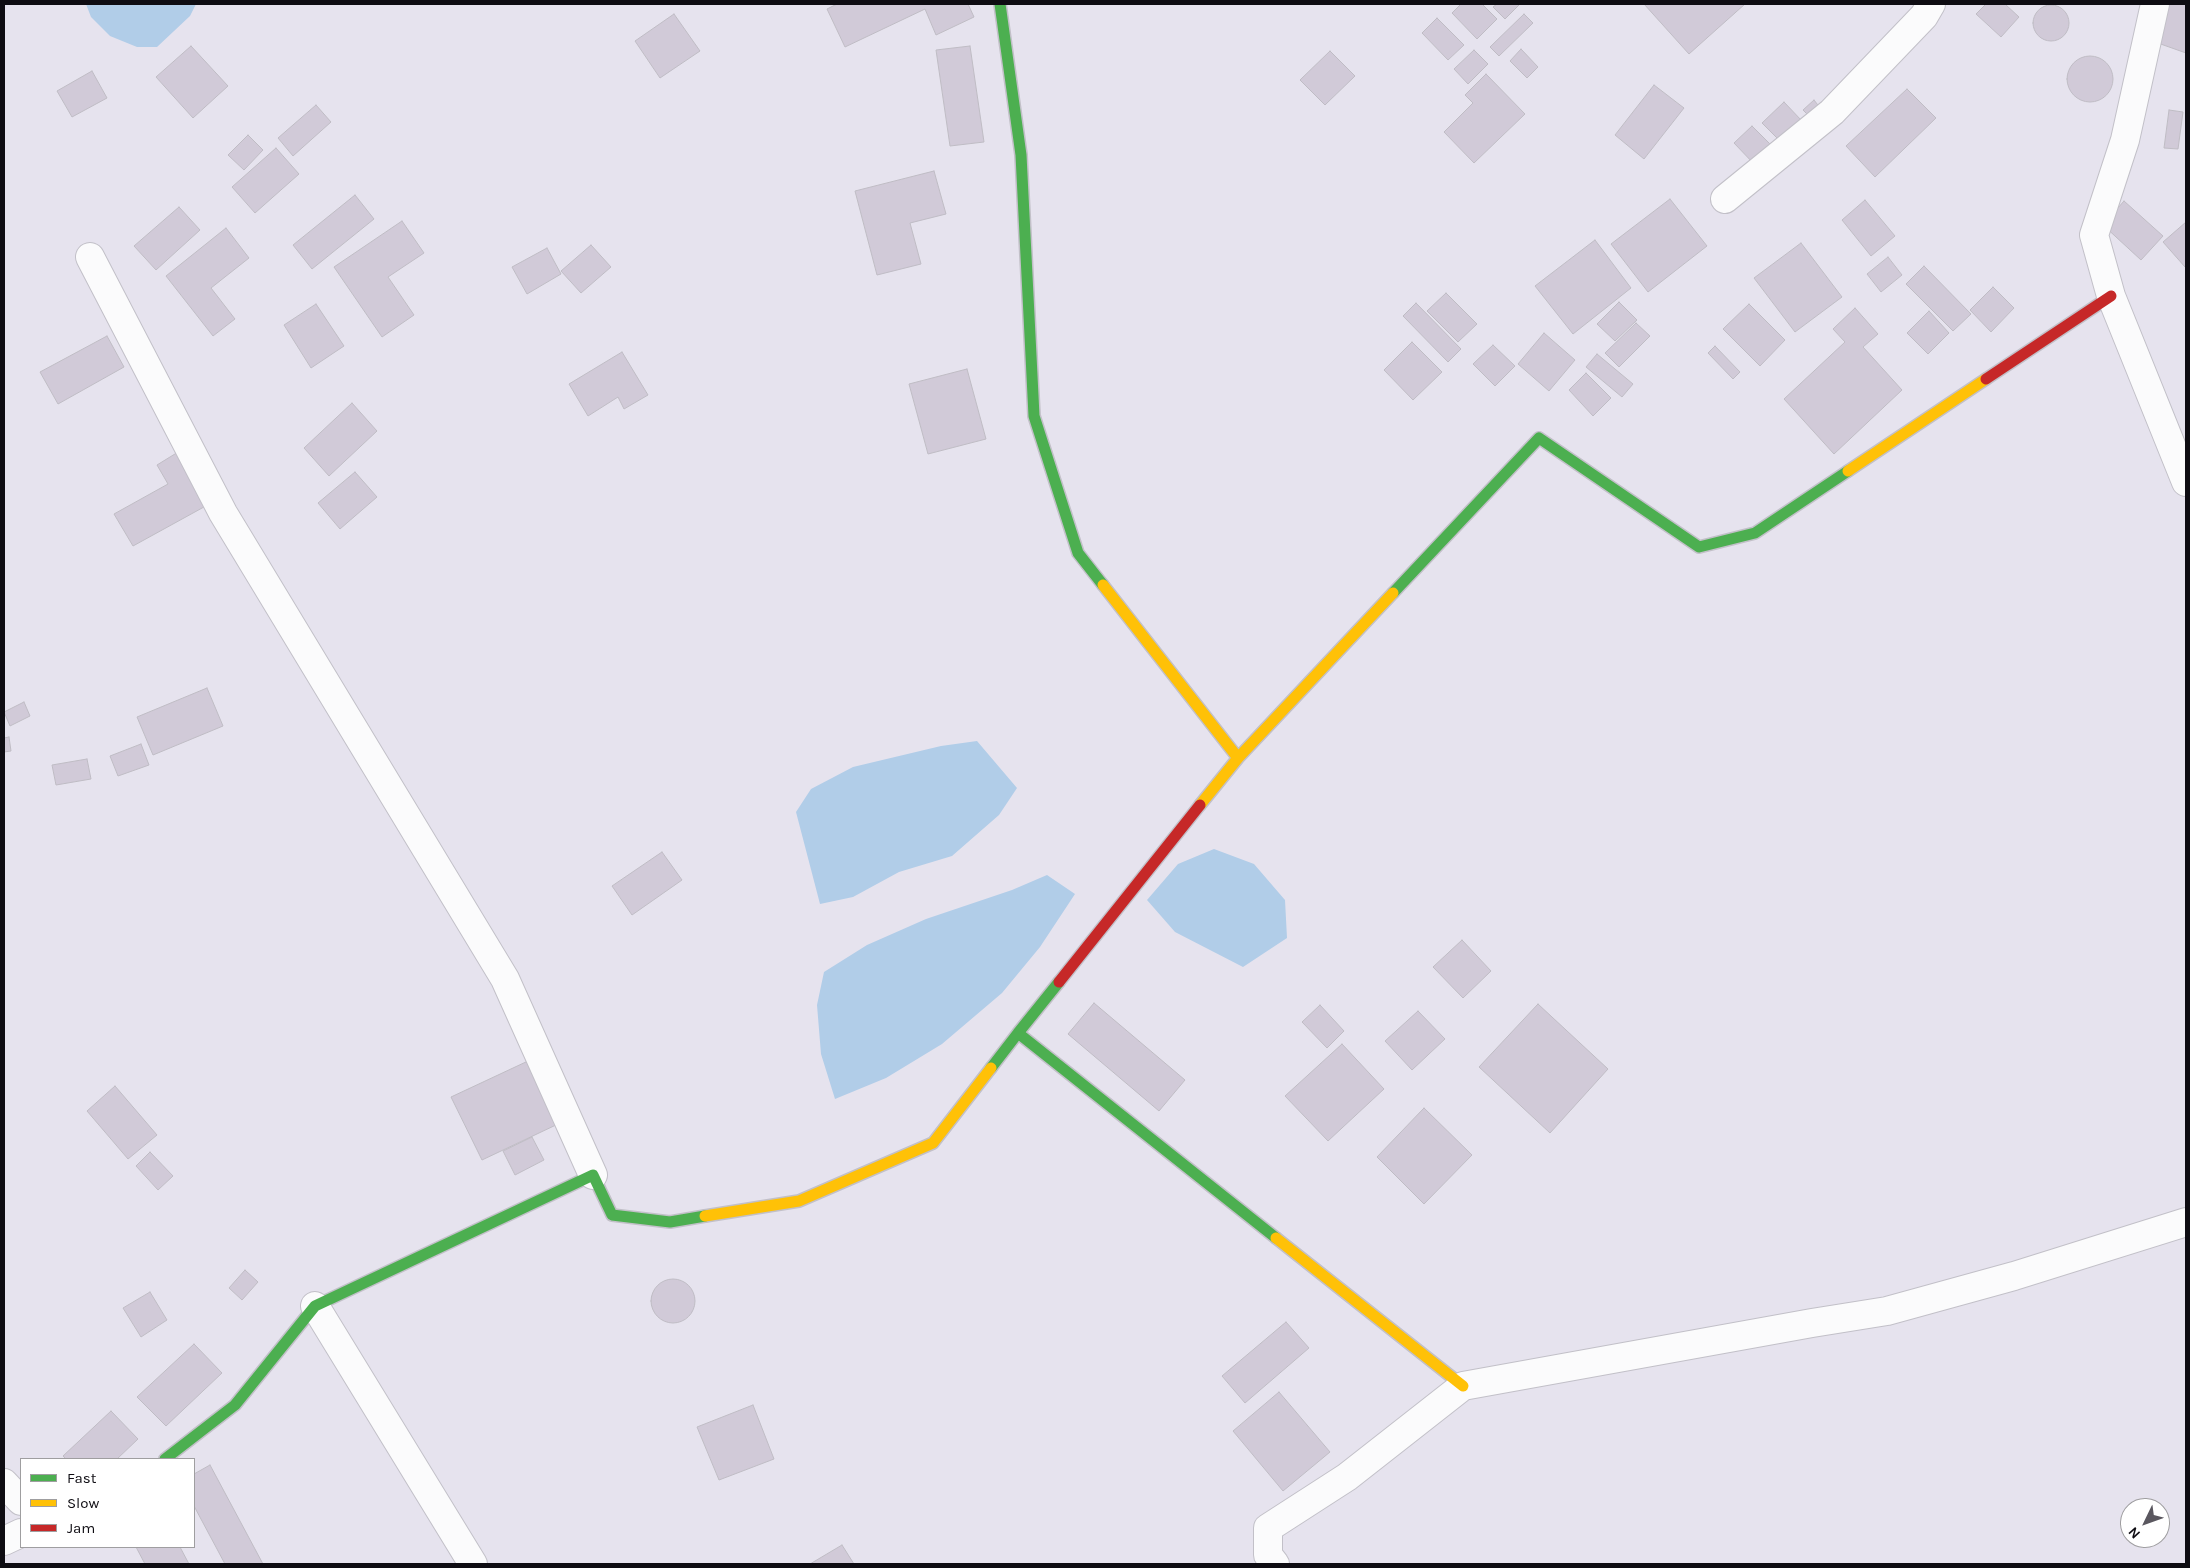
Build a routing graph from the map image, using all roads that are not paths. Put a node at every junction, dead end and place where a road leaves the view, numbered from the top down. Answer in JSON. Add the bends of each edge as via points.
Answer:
{"nodes":[{"id":1,"x":1000,"y":4,"type":"edge"},
{"id":2,"x":1931,"y":4,"type":"edge"},
{"id":3,"x":2155,"y":4,"type":"edge"},
{"id":4,"x":1725,"y":199,"type":"dead end"},
{"id":5,"x":90,"y":257,"type":"dead end"},
{"id":6,"x":2111,"y":296,"type":"junction"},
{"id":7,"x":2186,"y":482,"type":"edge"},
{"id":8,"x":1238,"y":758,"type":"junction"},
{"id":9,"x":1018,"y":1033,"type":"junction"},
{"id":10,"x":593,"y":1175,"type":"junction"},
{"id":11,"x":2186,"y":1222,"type":"edge"},
{"id":12,"x":315,"y":1306,"type":"junction"},
{"id":13,"x":1463,"y":1386,"type":"junction"},
{"id":14,"x":166,"y":1458,"type":"edge"},
{"id":15,"x":4,"y":1483,"type":"edge"},
{"id":16,"x":20,"y":1500,"type":"edge"},
{"id":17,"x":20,"y":1533,"type":"edge"},
{"id":18,"x":4,"y":1541,"type":"edge"},
{"id":19,"x":473,"y":1564,"type":"edge"},
{"id":20,"x":1275,"y":1564,"type":"edge"}],
"edges":[{"from":1,"to":8,"type":"street","via":[[1021,155],[1034,416],[1078,553]]},
{"from":2,"to":4,"type":"street","via":[[1924,16],[1832,112]]},
{"from":3,"to":6,"type":"street","via":[[2125,140],[2094,235]]},
{"from":5,"to":10,"type":"street","via":[[223,513],[505,979]]},
{"from":6,"to":7,"type":"street"},
{"from":6,"to":8,"type":"street","via":[[1764,528],[1746,536],[1699,547],[1539,438]]},
{"from":8,"to":9,"type":"street"},
{"from":9,"to":10,"type":"street","via":[[933,1143],[799,1201],[670,1222],[612,1215]]},
{"from":9,"to":13,"type":"street"},
{"from":10,"to":12,"type":"street"},
{"from":11,"to":13,"type":"street","via":[[2014,1276],[1887,1311]]},
{"from":12,"to":14,"type":"street","via":[[235,1406]]},
{"from":12,"to":19,"type":"street"},
{"from":13,"to":20,"type":"street","via":[[1347,1477],[1268,1528],[1268,1555]]},
{"from":15,"to":16,"type":"street"},
{"from":17,"to":18,"type":"street"}]}
